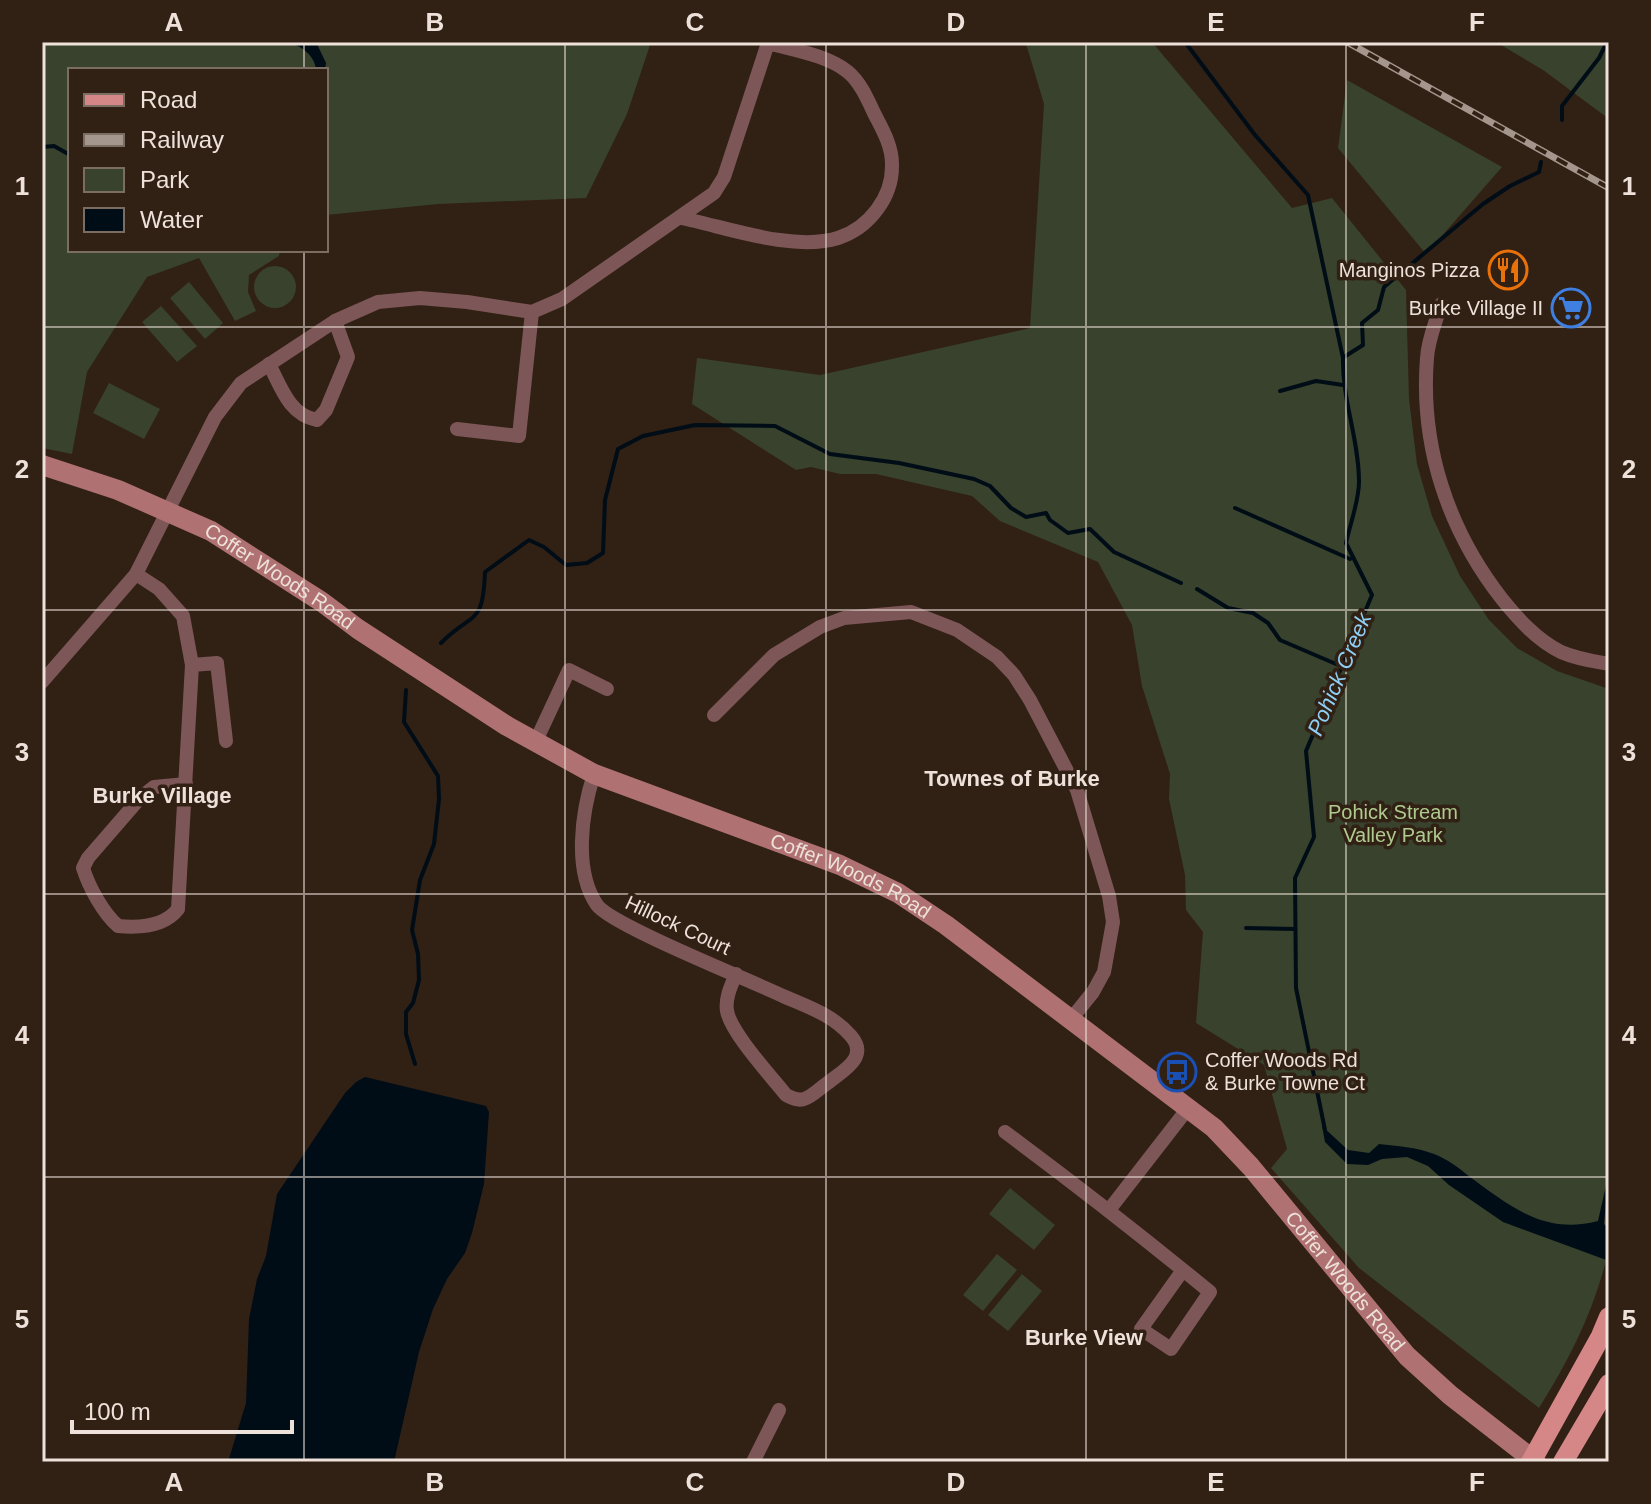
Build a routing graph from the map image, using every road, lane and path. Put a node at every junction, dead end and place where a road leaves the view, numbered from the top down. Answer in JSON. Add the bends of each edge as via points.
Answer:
{"nodes":[{"id":1,"x":766,"y":42,"type":"edge"},
{"id":2,"x":681,"y":218,"type":"junction"},
{"id":3,"x":1441,"y":304,"type":"dead end"},
{"id":4,"x":532,"y":312,"type":"junction"},
{"id":5,"x":335,"y":321,"type":"junction"},
{"id":6,"x":269,"y":364,"type":"junction"},
{"id":7,"x":457,"y":429,"type":"dead end"},
{"id":8,"x":42,"y":465,"type":"edge"},
{"id":9,"x":166,"y":510,"type":"junction"},
{"id":10,"x":136,"y":574,"type":"junction"},
{"id":11,"x":1609,"y":664,"type":"edge"},
{"id":12,"x":192,"y":665,"type":"junction"},
{"id":13,"x":42,"y":682,"type":"edge"},
{"id":14,"x":607,"y":689,"type":"dead end"},
{"id":15,"x":714,"y":715,"type":"dead end"},
{"id":16,"x":226,"y":741,"type":"dead end"},
{"id":17,"x":535,"y":743,"type":"junction"},
{"id":18,"x":594,"y":774,"type":"junction"},
{"id":19,"x":186,"y":784,"type":"junction"},
{"id":20,"x":736,"y":974,"type":"junction"},
{"id":21,"x":1072,"y":1018,"type":"junction"},
{"id":22,"x":1189,"y":1107,"type":"junction"},
{"id":23,"x":1005,"y":1132,"type":"dead end"},
{"id":24,"x":1109,"y":1210,"type":"junction"},
{"id":25,"x":1183,"y":1270,"type":"junction"},
{"id":26,"x":1609,"y":1317,"type":"edge"},
{"id":27,"x":1609,"y":1384,"type":"edge"},
{"id":28,"x":779,"y":1410,"type":"dead end"},
{"id":29,"x":1533,"y":1461,"type":"edge"},
{"id":30,"x":753,"y":1462,"type":"edge"},
{"id":31,"x":1563,"y":1462,"type":"edge"}],
"edges":[{"from":1,"to":2,"type":"street","via":[[724,177],[714,193]]},
{"from":1,"to":2,"type":"street","via":[[837,64],[851,74],[888,141],[889,187],[859,229],[837,238],[790,241]]},
{"from":2,"to":4,"type":"street","via":[[562,299]]},
{"from":3,"to":11,"type":"street","via":[[1427,359],[1428,418],[1440,485],[1453,521],[1485,577],[1531,631],[1563,653]]},
{"from":4,"to":5,"type":"street","via":[[405,298],[361,308]]},
{"from":4,"to":7,"type":"street","via":[[519,436]]},
{"from":5,"to":6,"type":"street"},
{"from":5,"to":6,"type":"street","via":[[348,357],[317,420],[293,409]]},
{"from":6,"to":9,"type":"street","via":[[241,383],[215,417]]},
{"from":8,"to":9,"type":"street","name":"Coffer Woods Road"},
{"from":9,"to":10,"type":"street"},
{"from":9,"to":17,"type":"street","name":"Coffer Woods Road","via":[[247,552]]},
{"from":10,"to":12,"type":"street","via":[[159,589],[183,616]]},
{"from":10,"to":13,"type":"street"},
{"from":12,"to":16,"type":"street","via":[[217,663]]},
{"from":12,"to":19,"type":"street"},
{"from":14,"to":17,"type":"street","via":[[569,670]]},
{"from":15,"to":21,"type":"street","via":[[774,655],[844,618],[911,612],[957,630],[997,657],[1030,700],[1077,790],[1109,896],[1113,922],[1104,972]]},
{"from":17,"to":18,"type":"street","name":"Coffer Woods Road"},
{"from":18,"to":20,"type":"street","name":"Hillock Court","via":[[584,805],[582,861],[597,906],[616,920]]},
{"from":18,"to":21,"type":"street","name":"Coffer Woods Road","via":[[869,878],[946,925]]},
{"from":19,"to":19,"type":"street","via":[[178,909],[163,922],[118,926],[83,868],[140,798],[154,787]]},
{"from":20,"to":20,"type":"street","name":"Hillock Court","via":[[728,995],[732,1026],[786,1095],[806,1099],[855,1062],[853,1038],[832,1018]]},
{"from":21,"to":22,"type":"street","name":"Coffer Woods Road"},
{"from":22,"to":24,"type":"street"},
{"from":22,"to":29,"type":"street","name":"Coffer Woods Road","via":[[1251,1167],[1407,1356]]},
{"from":23,"to":24,"type":"street"},
{"from":24,"to":25,"type":"street"},
{"from":25,"to":25,"type":"street","via":[[1210,1292],[1171,1349],[1141,1329]]},
{"from":26,"to":29,"type":"main road"},
{"from":27,"to":31,"type":"main road"},
{"from":28,"to":30,"type":"street"}]}
